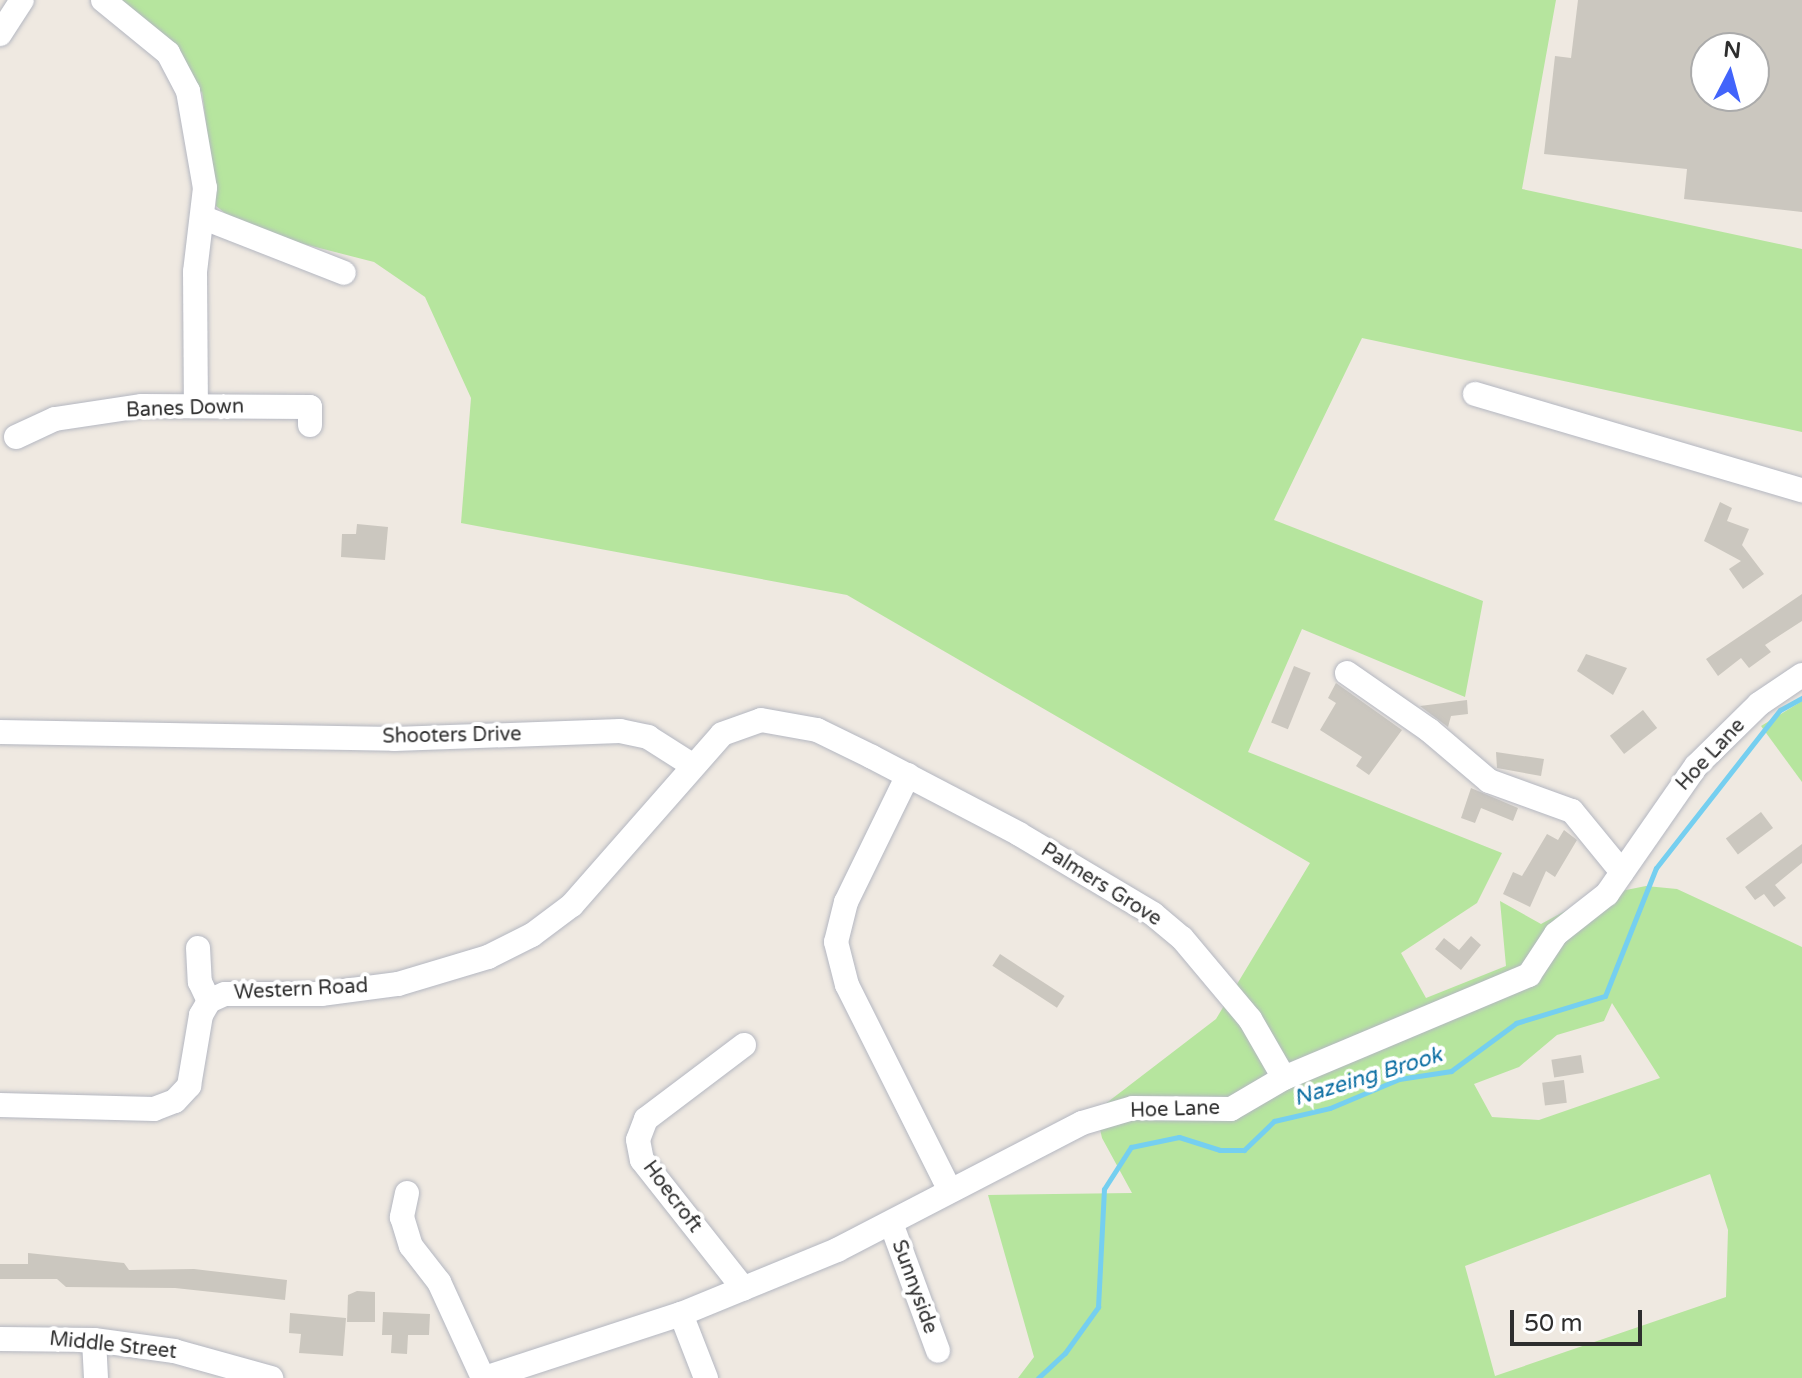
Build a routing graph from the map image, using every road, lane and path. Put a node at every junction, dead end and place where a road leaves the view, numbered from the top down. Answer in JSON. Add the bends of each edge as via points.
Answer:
{"nodes":[{"id":1,"x":22,"y":0,"type":"edge"},
{"id":2,"x":103,"y":0,"type":"edge"},
{"id":3,"x":0,"y":34,"type":"edge"},
{"id":4,"x":204,"y":218,"type":"junction"},
{"id":5,"x":344,"y":273,"type":"dead end"},
{"id":6,"x":1475,"y":394,"type":"dead end"},
{"id":7,"x":196,"y":405,"type":"junction"},
{"id":8,"x":310,"y":407,"type":"dead end"},
{"id":9,"x":16,"y":437,"type":"dead end"},
{"id":10,"x":1802,"y":490,"type":"edge"},
{"id":11,"x":1347,"y":673,"type":"dead end"},
{"id":12,"x":1802,"y":675,"type":"edge"},
{"id":13,"x":0,"y":732,"type":"edge"},
{"id":14,"x":692,"y":765,"type":"junction"},
{"id":15,"x":908,"y":775,"type":"junction"},
{"id":16,"x":1622,"y":872,"type":"junction"},
{"id":17,"x":198,"y":948,"type":"dead end"},
{"id":18,"x":209,"y":1001,"type":"junction"},
{"id":19,"x":744,"y":1045,"type":"dead end"},
{"id":20,"x":1284,"y":1078,"type":"junction"},
{"id":21,"x":0,"y":1105,"type":"edge"},
{"id":22,"x":949,"y":1189,"type":"junction"},
{"id":23,"x":407,"y":1193,"type":"dead end"},
{"id":24,"x":891,"y":1223,"type":"junction"},
{"id":25,"x":744,"y":1289,"type":"junction"},
{"id":26,"x":681,"y":1314,"type":"junction"},
{"id":27,"x":0,"y":1339,"type":"edge"},
{"id":28,"x":94,"y":1340,"type":"junction"},
{"id":29,"x":938,"y":1351,"type":"dead end"},
{"id":30,"x":96,"y":1378,"type":"edge"},
{"id":31,"x":271,"y":1378,"type":"edge"},
{"id":32,"x":484,"y":1378,"type":"edge"},
{"id":33,"x":706,"y":1378,"type":"edge"}],
"edges":[{"from":1,"to":3,"type":"street"},
{"from":2,"to":4,"type":"street","via":[[145,31],[181,70],[200,148]]},
{"from":4,"to":5,"type":"street"},
{"from":4,"to":7,"type":"street","via":[[195,272]]},
{"from":6,"to":10,"type":"street"},
{"from":7,"to":8,"type":"street","name":"Banes Down"},
{"from":7,"to":9,"type":"street","name":"Banes Down","via":[[142,406],[55,419]]},
{"from":11,"to":16,"type":"street","via":[[1429,730],[1489,781],[1572,811]]},
{"from":12,"to":16,"type":"street","name":"Hoe Lane","via":[[1759,704],[1696,766]]},
{"from":13,"to":14,"type":"street","name":"Shooters Drive","via":[[394,739],[620,731],[648,737]]},
{"from":14,"to":15,"type":"street","name":"Palmers Grove","via":[[722,734],[761,720],[817,730]]},
{"from":14,"to":18,"type":"street","name":"Western Road","via":[[654,817],[572,905],[532,935],[488,957],[398,984],[321,994],[225,994]]},
{"from":15,"to":20,"type":"street","name":"Palmers Grove","via":[[1157,916],[1250,1019]]},
{"from":15,"to":22,"type":"street","via":[[846,902],[836,942],[847,985]]},
{"from":16,"to":20,"type":"street","name":"Hoe Lane","via":[[1590,911],[1556,934],[1529,975]]},
{"from":17,"to":18,"type":"street","via":[[200,982]]},
{"from":18,"to":21,"type":"street","name":"Western Road","via":[[201,1015],[189,1086],[175,1101],[154,1109]]},
{"from":19,"to":25,"type":"street","name":"Hoecroft","via":[[646,1119],[638,1140],[642,1160]]},
{"from":20,"to":22,"type":"street","name":"Hoe Lane","via":[[1231,1109],[1133,1108],[1082,1123]]},
{"from":22,"to":24,"type":"street","name":"Hoe Lane"},
{"from":23,"to":32,"type":"street","via":[[402,1217],[411,1246],[439,1282]]},
{"from":24,"to":25,"type":"street","name":"Hoe Lane"},
{"from":24,"to":29,"type":"street","name":"Sunnyside"},
{"from":25,"to":26,"type":"street","name":"Hoe Lane"},
{"from":26,"to":32,"type":"street","name":"Hoe Lane"},
{"from":26,"to":33,"type":"street"},
{"from":27,"to":28,"type":"street","name":"Middle Street"},
{"from":28,"to":30,"type":"street"},
{"from":28,"to":31,"type":"street","name":"Middle Street","via":[[174,1351]]}]}
